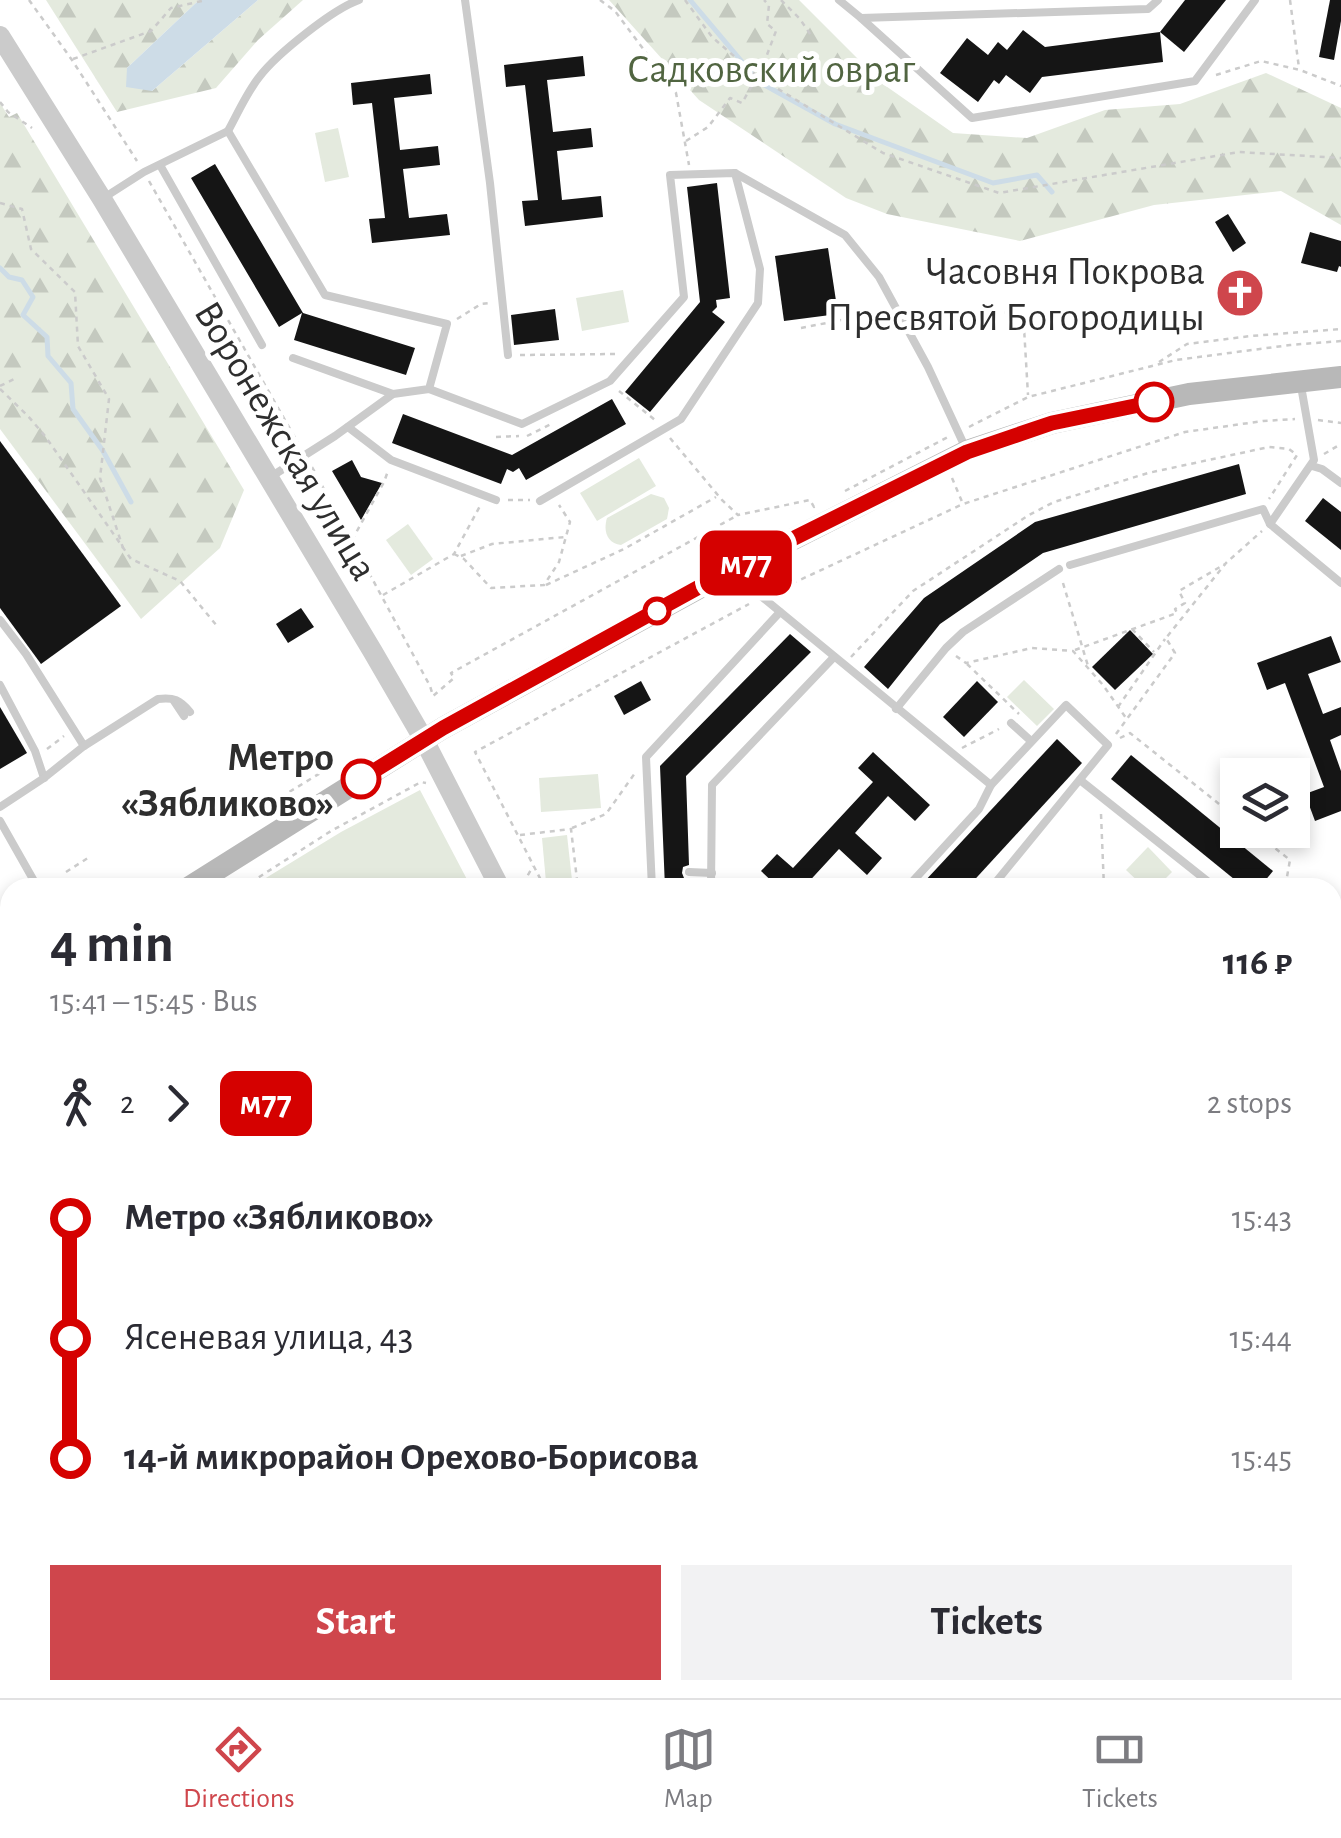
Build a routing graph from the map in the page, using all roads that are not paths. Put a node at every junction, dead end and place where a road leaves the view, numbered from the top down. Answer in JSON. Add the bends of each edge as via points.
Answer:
{"nodes":[{"id":1,"x":359,"y":0,"type":"edge"},
{"id":2,"x":464,"y":0,"type":"edge"},
{"id":3,"x":838,"y":0,"type":"edge"},
{"id":4,"x":1031,"y":0,"type":"edge"},
{"id":5,"x":1158,"y":0,"type":"edge"},
{"id":6,"x":1255,"y":0,"type":"edge"},
{"id":7,"x":1032,"y":12,"type":"junction"},
{"id":8,"x":861,"y":18,"type":"junction"},
{"id":9,"x":0,"y":36,"type":"edge"},
{"id":10,"x":228,"y":130,"type":"junction"},
{"id":11,"x":160,"y":166,"type":"junction"},
{"id":12,"x":735,"y":172,"type":"junction"},
{"id":13,"x":102,"y":199,"type":"junction"},
{"id":14,"x":262,"y":345,"type":"road end"},
{"id":15,"x":508,"y":355,"type":"road end"},
{"id":16,"x":293,"y":358,"type":"dead end"},
{"id":17,"x":1341,"y":377,"type":"edge"},
{"id":18,"x":1300,"y":381,"type":"junction"},
{"id":19,"x":428,"y":390,"type":"junction"},
{"id":20,"x":393,"y":394,"type":"junction"},
{"id":21,"x":348,"y":426,"type":"junction"},
{"id":22,"x":963,"y":442,"type":"junction"},
{"id":23,"x":1313,"y":463,"type":"junction"},
{"id":24,"x":269,"y":479,"type":"junction"},
{"id":25,"x":1341,"y":483,"type":"edge"},
{"id":26,"x":496,"y":500,"type":"road end"},
{"id":27,"x":540,"y":500,"type":"road end"},
{"id":28,"x":1270,"y":524,"type":"junction"},
{"id":29,"x":1070,"y":565,"type":"dead end"},
{"id":30,"x":1059,"y":569,"type":"road end"},
{"id":31,"x":730,"y":570,"type":"junction"},
{"id":32,"x":1341,"y":583,"type":"edge"},
{"id":33,"x":780,"y":612,"type":"junction"},
{"id":34,"x":0,"y":620,"type":"edge"},
{"id":35,"x":834,"y":657,"type":"junction"},
{"id":36,"x":0,"y":685,"type":"edge"},
{"id":37,"x":896,"y":709,"type":"junction"},
{"id":38,"x":187,"y":714,"type":"dead end"},
{"id":39,"x":1011,"y":723,"type":"road end"},
{"id":40,"x":424,"y":740,"type":"junction"},
{"id":41,"x":1031,"y":741,"type":"junction"},
{"id":42,"x":84,"y":746,"type":"junction"},
{"id":43,"x":44,"y":778,"type":"junction"},
{"id":44,"x":1080,"y":780,"type":"junction"},
{"id":45,"x":990,"y":784,"type":"junction"},
{"id":46,"x":0,"y":807,"type":"edge"},
{"id":47,"x":0,"y":821,"type":"edge"},
{"id":48,"x":652,"y":872,"type":"junction"},
{"id":49,"x":664,"y":872,"type":"dead end"},
{"id":50,"x":689,"y":872,"type":"dead end"},
{"id":51,"x":712,"y":873,"type":"junction"},
{"id":52,"x":32,"y":878,"type":"edge"},
{"id":53,"x":204,"y":878,"type":"edge"},
{"id":54,"x":495,"y":878,"type":"edge"},
{"id":55,"x":652,"y":878,"type":"edge"},
{"id":56,"x":712,"y":878,"type":"edge"},
{"id":57,"x":916,"y":878,"type":"edge"},
{"id":58,"x":999,"y":878,"type":"edge"},
{"id":59,"x":1204,"y":878,"type":"edge"}],
"edges":[{"from":1,"to":10,"type":"lane","via":[[329,16],[260,76]]},
{"from":2,"to":15,"type":"lane"},
{"from":3,"to":8,"type":"lane"},
{"from":4,"to":7,"type":"lane"},
{"from":5,"to":7,"type":"lane","via":[[1148,9]]},
{"from":6,"to":8,"type":"lane","via":[[1195,81],[972,118]]},
{"from":7,"to":8,"type":"lane"},
{"from":9,"to":13,"type":"street","name":"Воронежская улица"},
{"from":10,"to":11,"type":"lane"},
{"from":10,"to":19,"type":"lane","via":[[325,295],[447,324]]},
{"from":11,"to":13,"type":"lane"},
{"from":11,"to":14,"type":"lane"},
{"from":12,"to":19,"type":"lane","via":[[670,175],[684,296],[610,380],[522,424]]},
{"from":12,"to":22,"type":"lane","via":[[845,234],[879,277]]},
{"from":12,"to":27,"type":"lane","via":[[760,269],[758,304],[681,419]]},
{"from":13,"to":24,"type":"street","name":"Воронежская улица"},
{"from":16,"to":20,"type":"lane"},
{"from":17,"to":18,"type":"main road"},
{"from":18,"to":22,"type":"main road","via":[[1189,394]]},
{"from":18,"to":23,"type":"lane"},
{"from":19,"to":20,"type":"lane"},
{"from":20,"to":21,"type":"lane"},
{"from":21,"to":24,"type":"lane"},
{"from":21,"to":26,"type":"lane","via":[[391,460]]},
{"from":22,"to":31,"type":"main road"},
{"from":23,"to":25,"type":"lane"},
{"from":23,"to":28,"type":"lane"},
{"from":24,"to":40,"type":"street","name":"Воронежская улица"},
{"from":28,"to":29,"type":"lane","via":[[1263,509]]},
{"from":28,"to":32,"type":"lane"},
{"from":30,"to":37,"type":"lane","via":[[963,632]]},
{"from":31,"to":33,"type":"lane"},
{"from":31,"to":40,"type":"main road"},
{"from":33,"to":35,"type":"lane"},
{"from":33,"to":48,"type":"lane","via":[[646,758]]},
{"from":34,"to":42,"type":"lane"},
{"from":35,"to":37,"type":"lane"},
{"from":35,"to":51,"type":"lane","via":[[712,785]]},
{"from":36,"to":43,"type":"lane"},
{"from":37,"to":45,"type":"lane"},
{"from":38,"to":42,"type":"lane","via":[[182,702],[158,699]]},
{"from":39,"to":41,"type":"lane"},
{"from":40,"to":53,"type":"main road"},
{"from":40,"to":54,"type":"street","name":"Воронежская улица"},
{"from":41,"to":44,"type":"lane","via":[[1066,704],[1108,746]]},
{"from":41,"to":45,"type":"lane"},
{"from":42,"to":43,"type":"lane"},
{"from":43,"to":46,"type":"lane"},
{"from":44,"to":58,"type":"lane"},
{"from":44,"to":59,"type":"lane"},
{"from":45,"to":57,"type":"lane","via":[[980,809]]},
{"from":47,"to":52,"type":"lane"},
{"from":48,"to":49,"type":"lane"},
{"from":48,"to":55,"type":"lane"},
{"from":50,"to":51,"type":"lane"},
{"from":51,"to":56,"type":"lane"}]}
